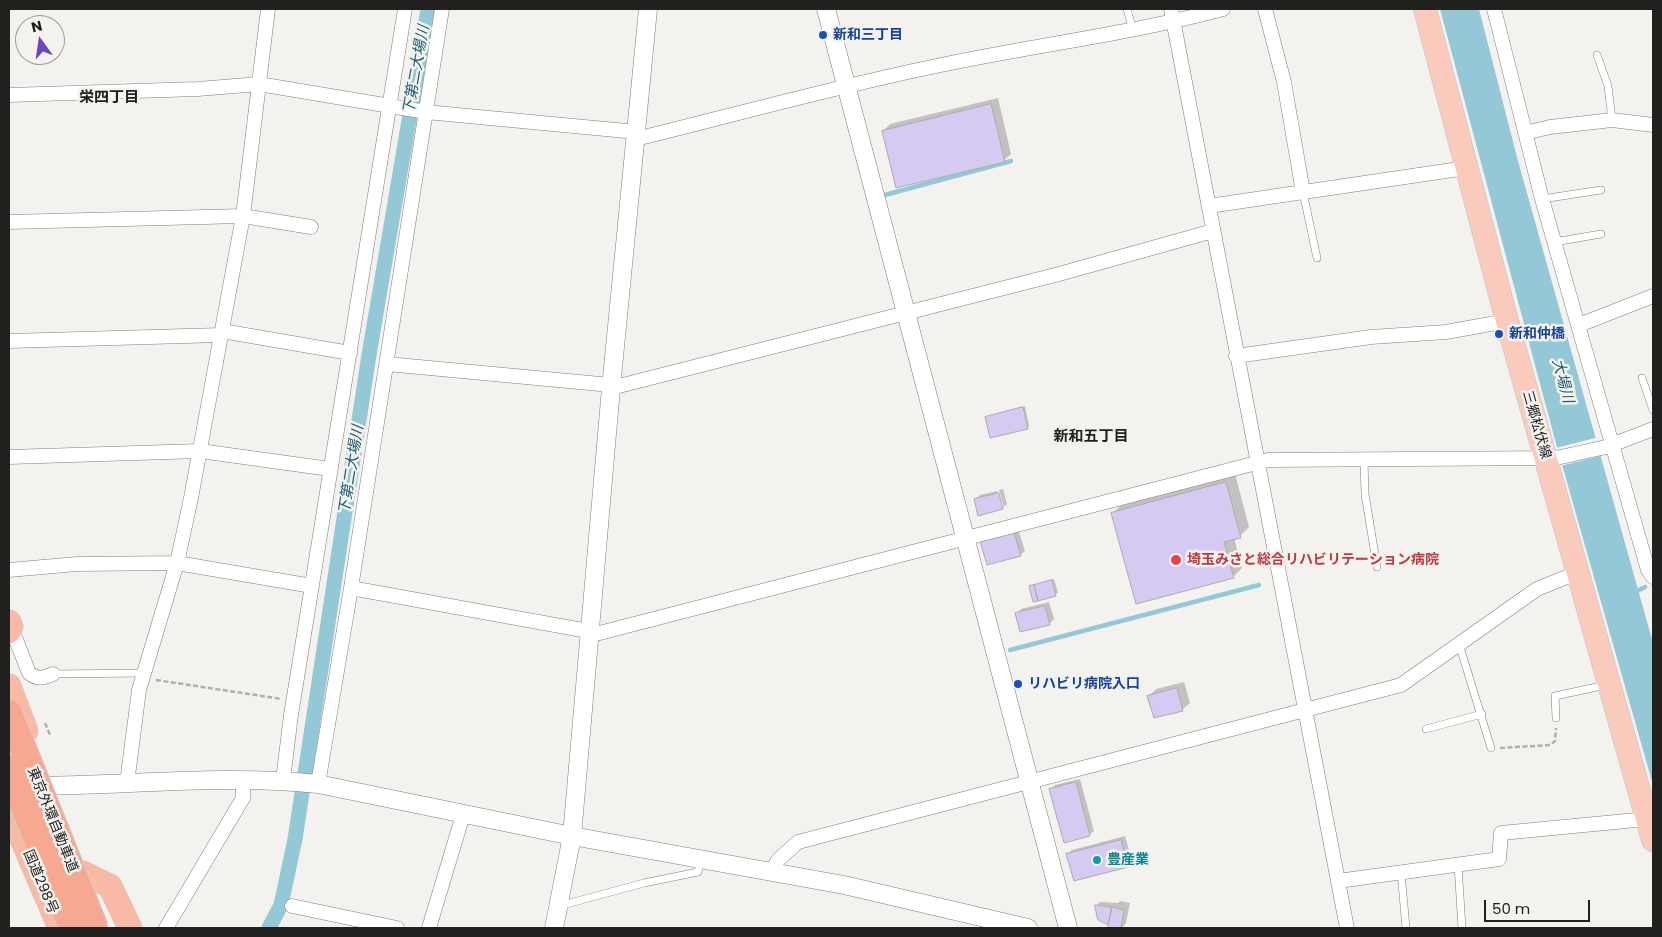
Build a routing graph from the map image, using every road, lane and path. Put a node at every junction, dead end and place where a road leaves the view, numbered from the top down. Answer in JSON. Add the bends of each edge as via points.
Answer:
{"nodes":[{"id":1,"x":268,"y":9,"type":"edge"},
{"id":2,"x":404,"y":9,"type":"edge"},
{"id":3,"x":442,"y":9,"type":"edge"},
{"id":4,"x":648,"y":9,"type":"edge"},
{"id":5,"x":826,"y":9,"type":"edge"},
{"id":6,"x":1127,"y":9,"type":"edge"},
{"id":7,"x":1222,"y":9,"type":"edge"},
{"id":8,"x":1265,"y":9,"type":"edge"},
{"id":9,"x":1425,"y":9,"type":"edge"},
{"id":10,"x":1494,"y":9,"type":"edge"},
{"id":11,"x":1172,"y":15,"type":"edge"},
{"id":12,"x":1133,"y":31,"type":"junction"},
{"id":13,"x":1597,"y":55,"type":"dead end"},
{"id":14,"x":259,"y":84,"type":"junction"},
{"id":15,"x":846,"y":85,"type":"junction"},
{"id":16,"x":9,"y":95,"type":"edge"},
{"id":17,"x":389,"y":105,"type":"junction"},
{"id":18,"x":426,"y":112,"type":"junction"},
{"id":19,"x":1612,"y":120,"type":"junction"},
{"id":20,"x":1653,"y":125,"type":"edge"},
{"id":21,"x":1525,"y":133,"type":"junction"},
{"id":22,"x":637,"y":136,"type":"junction"},
{"id":23,"x":1466,"y":168,"type":"junction"},
{"id":24,"x":1601,"y":190,"type":"dead end"},
{"id":25,"x":1303,"y":192,"type":"junction"},
{"id":26,"x":1542,"y":199,"type":"junction"},
{"id":27,"x":1209,"y":206,"type":"junction"},
{"id":28,"x":243,"y":216,"type":"junction"},
{"id":29,"x":9,"y":222,"type":"edge"},
{"id":30,"x":311,"y":227,"type":"dead end"},
{"id":31,"x":1214,"y":231,"type":"junction"},
{"id":32,"x":1601,"y":234,"type":"dead end"},
{"id":33,"x":1554,"y":242,"type":"junction"},
{"id":34,"x":1317,"y":258,"type":"dead end"},
{"id":35,"x":1653,"y":296,"type":"edge"},
{"id":36,"x":907,"y":312,"type":"junction"},
{"id":37,"x":1507,"y":321,"type":"junction"},
{"id":38,"x":1579,"y":325,"type":"junction"},
{"id":39,"x":221,"y":333,"type":"junction"},
{"id":40,"x":9,"y":341,"type":"edge"},
{"id":41,"x":350,"y":352,"type":"junction"},
{"id":42,"x":1236,"y":356,"type":"junction"},
{"id":43,"x":387,"y":364,"type":"junction"},
{"id":44,"x":1642,"y":378,"type":"dead end"},
{"id":45,"x":611,"y":386,"type":"junction"},
{"id":46,"x":1653,"y":410,"type":"edge"},
{"id":47,"x":1653,"y":429,"type":"edge"},
{"id":48,"x":1609,"y":445,"type":"junction"},
{"id":49,"x":200,"y":451,"type":"junction"},
{"id":50,"x":9,"y":457,"type":"edge"},
{"id":51,"x":1551,"y":458,"type":"junction"},
{"id":52,"x":1364,"y":460,"type":"junction"},
{"id":53,"x":1258,"y":463,"type":"junction"},
{"id":54,"x":330,"y":469,"type":"junction"},
{"id":55,"x":967,"y":540,"type":"junction"},
{"id":56,"x":177,"y":563,"type":"junction"},
{"id":57,"x":1377,"y":566,"type":"dead end"},
{"id":58,"x":9,"y":570,"type":"edge"},
{"id":59,"x":1579,"y":572,"type":"junction"},
{"id":60,"x":1653,"y":577,"type":"edge"},
{"id":61,"x":312,"y":586,"type":"junction"},
{"id":62,"x":351,"y":588,"type":"junction"},
{"id":63,"x":9,"y":627,"type":"edge"},
{"id":64,"x":588,"y":634,"type":"junction"},
{"id":65,"x":1459,"y":644,"type":"junction"},
{"id":66,"x":53,"y":674,"type":"joint"},
{"id":67,"x":143,"y":675,"type":"junction"},
{"id":68,"x":1610,"y":684,"type":"junction"},
{"id":69,"x":9,"y":686,"type":"edge"},
{"id":70,"x":294,"y":701,"type":"junction"},
{"id":71,"x":1306,"y":710,"type":"junction"},
{"id":72,"x":9,"y":712,"type":"edge"},
{"id":73,"x":1482,"y":714,"type":"junction"},
{"id":74,"x":1556,"y":718,"type":"joint"},
{"id":75,"x":1426,"y":729,"type":"dead end"},
{"id":76,"x":1491,"y":748,"type":"joint"},
{"id":77,"x":9,"y":768,"type":"edge"},
{"id":78,"x":243,"y":780,"type":"junction"},
{"id":79,"x":283,"y":780,"type":"junction"},
{"id":80,"x":1030,"y":782,"type":"junction"},
{"id":81,"x":127,"y":783,"type":"junction"},
{"id":82,"x":318,"y":784,"type":"junction"},
{"id":83,"x":9,"y":786,"type":"edge"},
{"id":84,"x":48,"y":786,"type":"junction"},
{"id":85,"x":9,"y":809,"type":"edge"},
{"id":86,"x":463,"y":815,"type":"junction"},
{"id":87,"x":1648,"y":819,"type":"junction"},
{"id":88,"x":572,"y":836,"type":"junction"},
{"id":89,"x":1653,"y":840,"type":"edge"},
{"id":90,"x":701,"y":859,"type":"junction"},
{"id":91,"x":1458,"y":865,"type":"junction"},
{"id":92,"x":772,"y":871,"type":"junction"},
{"id":93,"x":1402,"y":872,"type":"junction"},
{"id":94,"x":83,"y":873,"type":"junction"},
{"id":95,"x":1338,"y":881,"type":"junction"},
{"id":96,"x":48,"y":903,"type":"junction"},
{"id":97,"x":292,"y":906,"type":"dead end"},
{"id":98,"x":557,"y":906,"type":"junction"},
{"id":99,"x":42,"y":928,"type":"edge"},
{"id":100,"x":60,"y":928,"type":"edge"},
{"id":101,"x":72,"y":928,"type":"edge"},
{"id":102,"x":95,"y":928,"type":"edge"},
{"id":103,"x":104,"y":928,"type":"edge"},
{"id":104,"x":130,"y":928,"type":"edge"},
{"id":105,"x":166,"y":928,"type":"edge"},
{"id":106,"x":397,"y":928,"type":"edge"},
{"id":107,"x":429,"y":928,"type":"edge"},
{"id":108,"x":554,"y":928,"type":"edge"},
{"id":109,"x":1028,"y":928,"type":"edge"},
{"id":110,"x":1068,"y":928,"type":"edge"},
{"id":111,"x":1347,"y":928,"type":"edge"},
{"id":112,"x":1406,"y":928,"type":"edge"},
{"id":113,"x":1462,"y":928,"type":"edge"}],
"edges":[{"from":1,"to":14,"type":"street"},
{"from":2,"to":17,"type":"street"},
{"from":3,"to":18,"type":"street"},
{"from":4,"to":22,"type":"street"},
{"from":5,"to":15,"type":"street"},
{"from":6,"to":12,"type":"lane"},
{"from":7,"to":11,"type":"street"},
{"from":8,"to":25,"type":"street","via":[[1284,82]]},
{"from":9,"to":23,"type":"main road","name":"三郷松伏線"},
{"from":10,"to":21,"type":"street"},
{"from":11,"to":12,"type":"street"},
{"from":11,"to":27,"type":"street"},
{"from":12,"to":15,"type":"street","via":[[943,64]]},
{"from":13,"to":19,"type":"lane","via":[[1608,86]]},
{"from":14,"to":16,"type":"street"},
{"from":14,"to":17,"type":"street"},
{"from":14,"to":28,"type":"street"},
{"from":15,"to":22,"type":"street"},
{"from":15,"to":36,"type":"street"},
{"from":17,"to":18,"type":"street"},
{"from":17,"to":41,"type":"street"},
{"from":18,"to":22,"type":"street"},
{"from":18,"to":43,"type":"street"},
{"from":19,"to":20,"type":"street"},
{"from":19,"to":21,"type":"street"},
{"from":21,"to":26,"type":"street"},
{"from":22,"to":45,"type":"street"},
{"from":23,"to":25,"type":"street"},
{"from":23,"to":37,"type":"main road","name":"三郷松伏線"},
{"from":24,"to":26,"type":"lane"},
{"from":25,"to":27,"type":"street"},
{"from":25,"to":34,"type":"lane"},
{"from":26,"to":33,"type":"street"},
{"from":27,"to":31,"type":"street"},
{"from":28,"to":29,"type":"street"},
{"from":28,"to":30,"type":"street"},
{"from":28,"to":39,"type":"street"},
{"from":31,"to":36,"type":"street"},
{"from":31,"to":42,"type":"street"},
{"from":32,"to":33,"type":"lane"},
{"from":33,"to":38,"type":"street"},
{"from":35,"to":38,"type":"street"},
{"from":36,"to":45,"type":"street"},
{"from":36,"to":55,"type":"street"},
{"from":37,"to":42,"type":"street","via":[[1446,332],[1371,337]]},
{"from":37,"to":51,"type":"main road","name":"三郷松伏線"},
{"from":38,"to":48,"type":"street"},
{"from":39,"to":40,"type":"street"},
{"from":39,"to":41,"type":"street"},
{"from":39,"to":49,"type":"street"},
{"from":41,"to":54,"type":"street"},
{"from":42,"to":53,"type":"street"},
{"from":43,"to":45,"type":"street"},
{"from":43,"to":62,"type":"street"},
{"from":44,"to":46,"type":"lane"},
{"from":45,"to":64,"type":"street"},
{"from":47,"to":48,"type":"street"},
{"from":48,"to":51,"type":"street"},
{"from":48,"to":60,"type":"street","via":[[1648,570]]},
{"from":49,"to":50,"type":"street"},
{"from":49,"to":54,"type":"street"},
{"from":49,"to":56,"type":"street"},
{"from":51,"to":52,"type":"street"},
{"from":51,"to":59,"type":"main road","name":"三郷松伏線"},
{"from":52,"to":53,"type":"street","via":[[1268,460]]},
{"from":52,"to":57,"type":"lane","via":[[1365,494]]},
{"from":53,"to":55,"type":"street"},
{"from":53,"to":71,"type":"street"},
{"from":54,"to":61,"type":"street"},
{"from":55,"to":64,"type":"street"},
{"from":55,"to":80,"type":"street"},
{"from":56,"to":58,"type":"street","via":[[76,564]]},
{"from":56,"to":61,"type":"street"},
{"from":56,"to":67,"type":"street"},
{"from":59,"to":65,"type":"street","via":[[1537,589]]},
{"from":59,"to":68,"type":"main road","name":"三郷松伏線"},
{"from":61,"to":70,"type":"street"},
{"from":62,"to":64,"type":"street"},
{"from":62,"to":82,"type":"street"},
{"from":63,"to":66,"type":"street","via":[[35,678]]},
{"from":64,"to":88,"type":"street"},
{"from":65,"to":71,"type":"street","via":[[1401,685]]},
{"from":65,"to":73,"type":"lane"},
{"from":66,"to":67,"type":"lane"},
{"from":67,"to":70,"type":"path"},
{"from":67,"to":81,"type":"street"},
{"from":68,"to":74,"type":"lane","via":[[1554,696]]},
{"from":68,"to":87,"type":"main road","name":"三郷松伏線"},
{"from":69,"to":84,"type":"highway"},
{"from":70,"to":79,"type":"street"},
{"from":71,"to":80,"type":"street"},
{"from":71,"to":95,"type":"street"},
{"from":72,"to":102,"type":"highway","name":"東京外環自動車道","bridge":true},
{"from":73,"to":75,"type":"lane"},
{"from":73,"to":76,"type":"lane"},
{"from":74,"to":76,"type":"path","via":[[1555,741],[1550,745]]},
{"from":77,"to":101,"type":"highway","name":"東京外環自動車道","bridge":true},
{"from":78,"to":79,"type":"street"},
{"from":78,"to":81,"type":"street"},
{"from":78,"to":105,"type":"street","via":[[243,798]]},
{"from":79,"to":82,"type":"street"},
{"from":80,"to":92,"type":"street","via":[[798,842],[778,860]]},
{"from":80,"to":110,"type":"street"},
{"from":81,"to":84,"type":"street"},
{"from":82,"to":86,"type":"street"},
{"from":83,"to":84,"type":"street"},
{"from":84,"to":94,"type":"highway"},
{"from":85,"to":96,"type":"highway","name":"国道298号"},
{"from":86,"to":88,"type":"street"},
{"from":86,"to":107,"type":"street"},
{"from":87,"to":89,"type":"main road","name":"三郷松伏線"},
{"from":87,"to":91,"type":"street","via":[[1501,833],[1499,859]]},
{"from":88,"to":90,"type":"street"},
{"from":88,"to":98,"type":"street"},
{"from":90,"to":92,"type":"street"},
{"from":90,"to":98,"type":"lane","via":[[698,872]]},
{"from":91,"to":93,"type":"street"},
{"from":91,"to":113,"type":"lane"},
{"from":92,"to":109,"type":"street"},
{"from":93,"to":95,"type":"street"},
{"from":93,"to":112,"type":"lane"},
{"from":94,"to":103,"type":"highway"},
{"from":94,"to":104,"type":"highway","via":[[110,886]]},
{"from":95,"to":111,"type":"street"},
{"from":96,"to":99,"type":"highway"},
{"from":96,"to":100,"type":"highway","name":"国道298号"},
{"from":97,"to":106,"type":"street"},
{"from":98,"to":108,"type":"street"}]}
